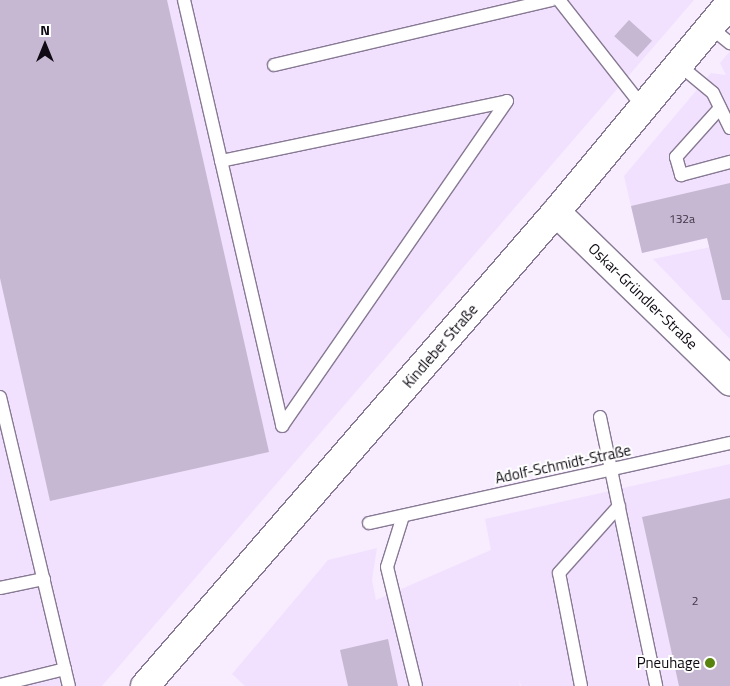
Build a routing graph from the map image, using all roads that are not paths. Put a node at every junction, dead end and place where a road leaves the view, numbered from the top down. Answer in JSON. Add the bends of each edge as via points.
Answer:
{"nodes":[{"id":1,"x":184,"y":0,"type":"edge"},
{"id":2,"x":552,"y":0,"type":"edge"},
{"id":3,"x":730,"y":3,"type":"edge"},
{"id":4,"x":720,"y":35,"type":"edge"},
{"id":5,"x":678,"y":64,"type":"junction"},
{"id":6,"x":274,"y":65,"type":"dead end"},
{"id":7,"x":642,"y":106,"type":"junction"},
{"id":8,"x":720,"y":108,"type":"junction"},
{"id":9,"x":730,"y":128,"type":"edge"},
{"id":10,"x":222,"y":161,"type":"junction"},
{"id":11,"x":730,"y":162,"type":"edge"},
{"id":12,"x":556,"y":212,"type":"junction"},
{"id":13,"x":730,"y":381,"type":"edge"},
{"id":14,"x":0,"y":396,"type":"edge"},
{"id":15,"x":600,"y":417,"type":"dead end"},
{"id":16,"x":730,"y":443,"type":"edge"},
{"id":17,"x":611,"y":470,"type":"junction"},
{"id":18,"x":619,"y":506,"type":"junction"},
{"id":19,"x":403,"y":516,"type":"junction"},
{"id":20,"x":369,"y":523,"type":"dead end"},
{"id":21,"x":44,"y":579,"type":"junction"},
{"id":22,"x":0,"y":588,"type":"edge"},
{"id":23,"x":65,"y":668,"type":"junction"},
{"id":24,"x":0,"y":685,"type":"edge"},
{"id":25,"x":69,"y":686,"type":"edge"},
{"id":26,"x":145,"y":686,"type":"edge"},
{"id":27,"x":416,"y":686,"type":"edge"},
{"id":28,"x":580,"y":686,"type":"edge"},
{"id":29,"x":656,"y":686,"type":"edge"}],
"edges":[{"from":1,"to":10,"type":"lane"},
{"from":2,"to":6,"type":"lane"},
{"from":2,"to":7,"type":"lane"},
{"from":3,"to":4,"type":"main road","name":"Kindleber Straße"},
{"from":4,"to":5,"type":"main road","name":"Kindleber Straße"},
{"from":5,"to":7,"type":"main road","name":"Kindleber Straße"},
{"from":5,"to":8,"type":"lane","via":[[713,93]]},
{"from":7,"to":12,"type":"main road","name":"Kindleber Straße"},
{"from":8,"to":9,"type":"lane"},
{"from":8,"to":11,"type":"lane","via":[[676,157],[682,175]]},
{"from":10,"to":10,"type":"lane","via":[[364,131],[507,101],[282,426]]},
{"from":12,"to":13,"type":"main road","name":"Oskar-Gründler-Straße"},
{"from":12,"to":26,"type":"main road","name":"Kindleber Straße"},
{"from":14,"to":21,"type":"lane"},
{"from":15,"to":17,"type":"lane"},
{"from":16,"to":17,"type":"lane","name":"Adolf-Schmidt-Straße"},
{"from":17,"to":18,"type":"lane"},
{"from":17,"to":19,"type":"lane","name":"Adolf-Schmidt-Straße"},
{"from":18,"to":28,"type":"lane","via":[[559,573]]},
{"from":18,"to":29,"type":"lane"},
{"from":19,"to":20,"type":"lane","name":"Adolf-Schmidt-Straße"},
{"from":19,"to":27,"type":"lane","via":[[387,566]]},
{"from":21,"to":22,"type":"lane"},
{"from":21,"to":23,"type":"lane"},
{"from":23,"to":24,"type":"lane"},
{"from":23,"to":25,"type":"lane"}]}
